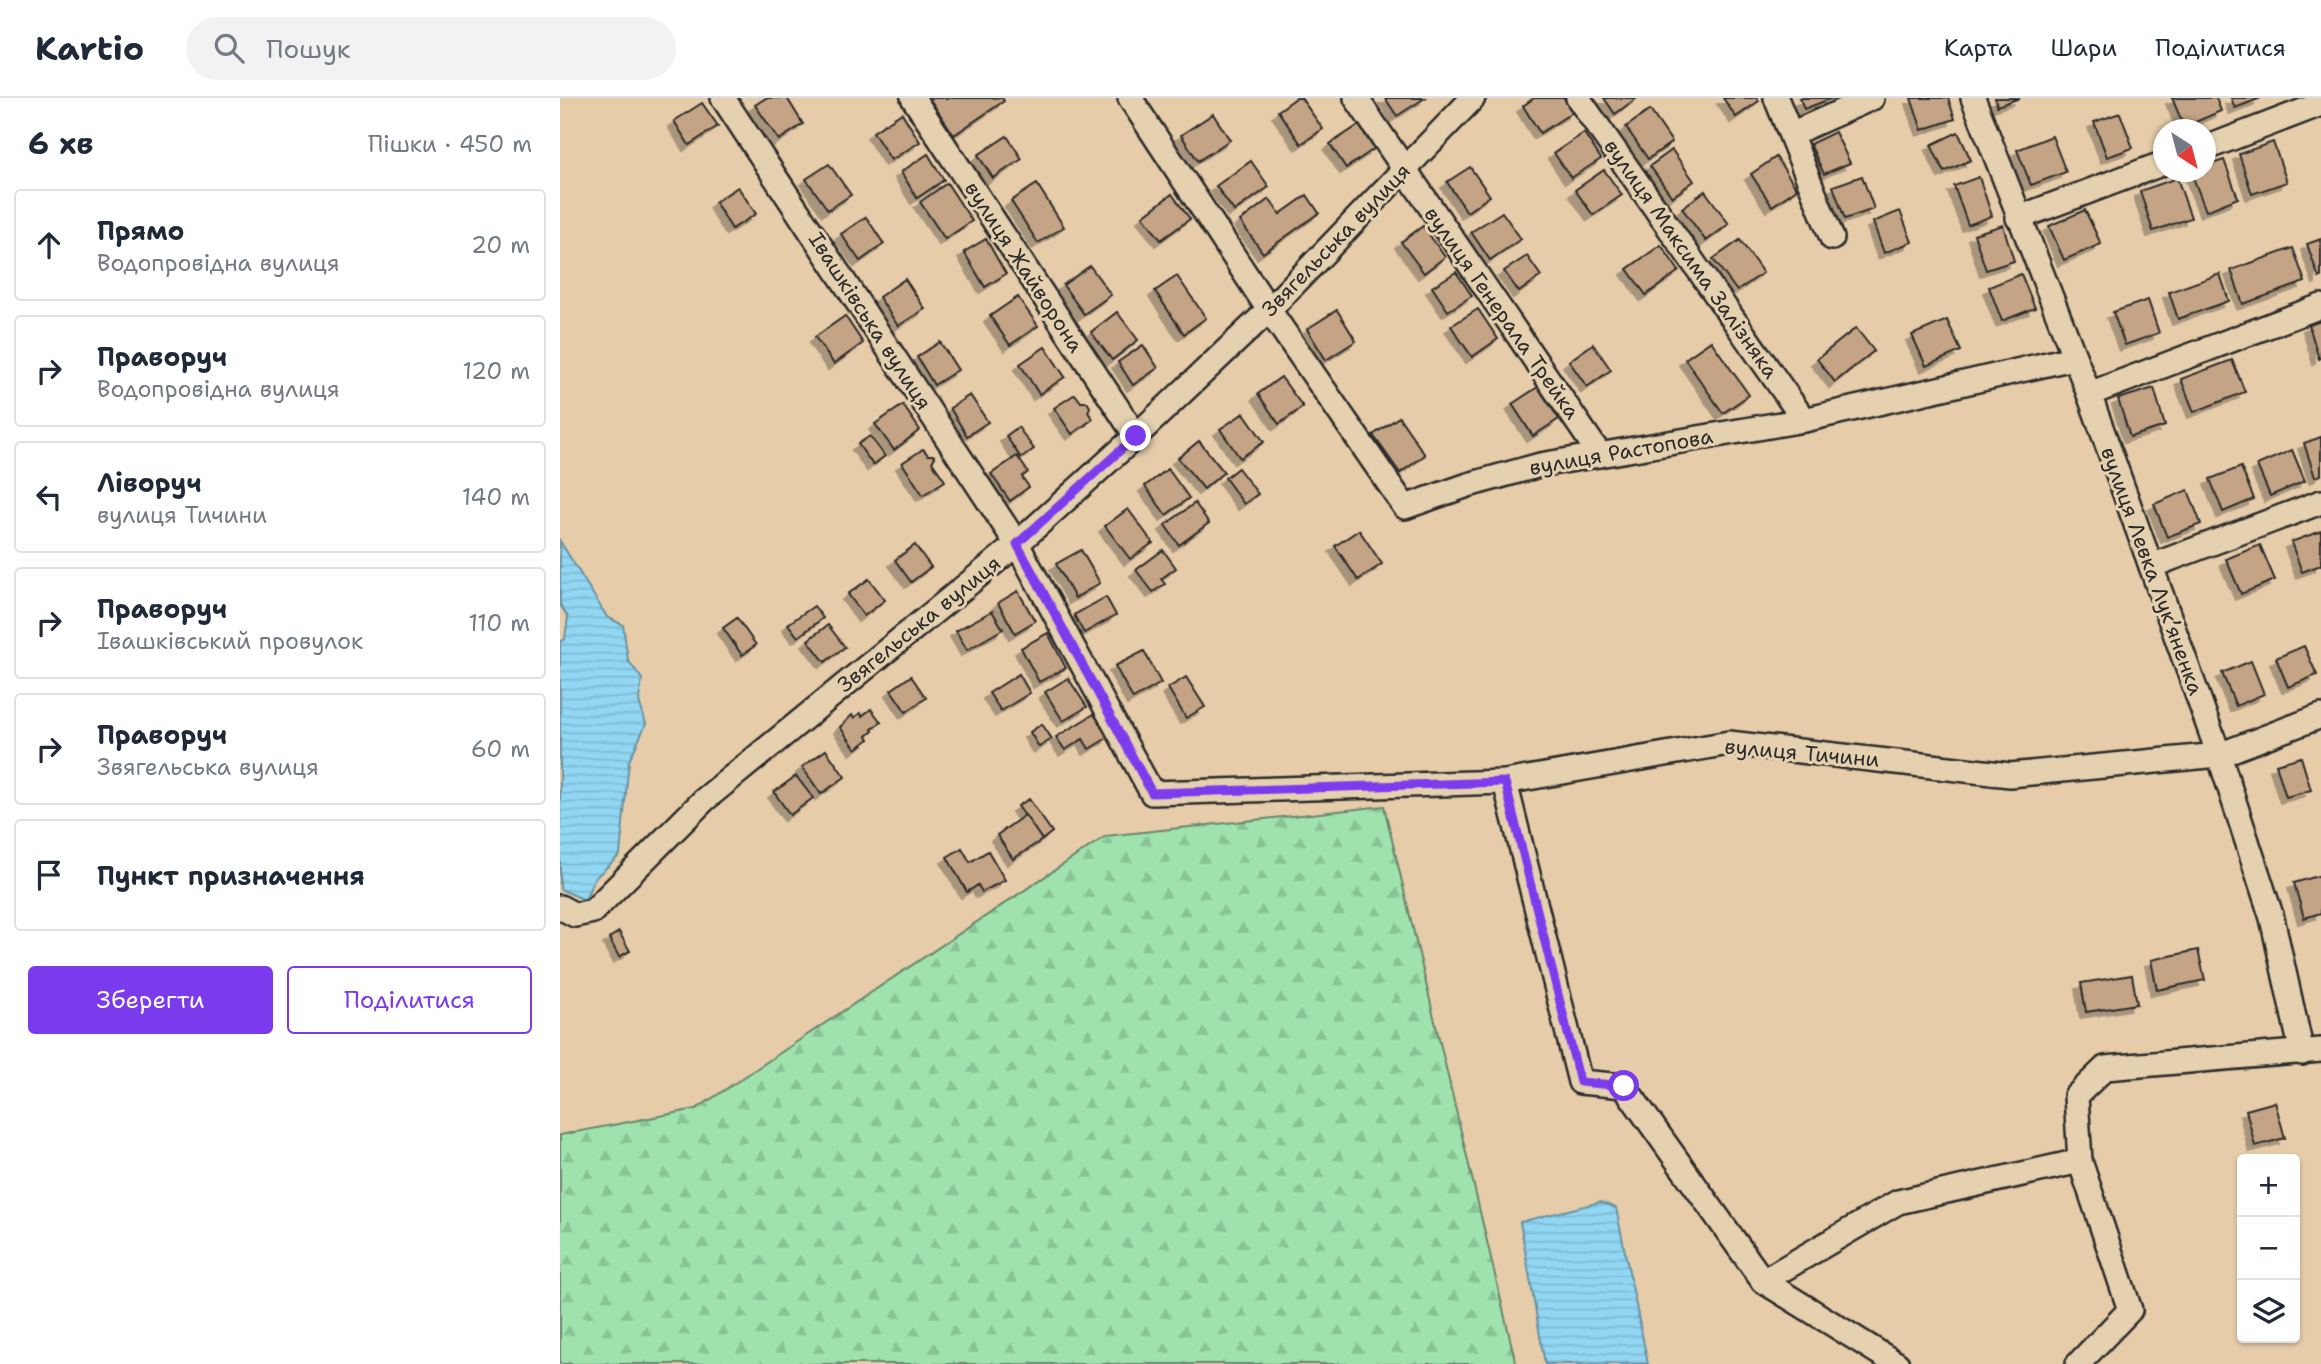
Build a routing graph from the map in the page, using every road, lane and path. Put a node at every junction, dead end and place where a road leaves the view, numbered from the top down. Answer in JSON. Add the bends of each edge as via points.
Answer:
{"nodes":[{"id":1,"x":723,"y":98,"type":"edge"},
{"id":2,"x":913,"y":98,"type":"edge"},
{"id":3,"x":1130,"y":98,"type":"edge"},
{"id":4,"x":1356,"y":98,"type":"edge"},
{"id":5,"x":1473,"y":98,"type":"edge"},
{"id":6,"x":1578,"y":98,"type":"edge"},
{"id":7,"x":1776,"y":98,"type":"edge"},
{"id":8,"x":1872,"y":98,"type":"edge"},
{"id":9,"x":1973,"y":98,"type":"edge"},
{"id":10,"x":2321,"y":104,"type":"edge"},
{"id":11,"x":1791,"y":134,"type":"junction"},
{"id":12,"x":2216,"y":144,"type":"edge"},
{"id":13,"x":2153,"y":167,"type":"edge"},
{"id":14,"x":1404,"y":171,"type":"junction"},
{"id":15,"x":2018,"y":218,"type":"junction"},
{"id":16,"x":1832,"y":238,"type":"dead end"},
{"id":17,"x":2321,"y":306,"type":"edge"},
{"id":18,"x":1269,"y":310,"type":"junction"},
{"id":19,"x":2073,"y":358,"type":"junction"},
{"id":20,"x":2088,"y":394,"type":"junction"},
{"id":21,"x":1804,"y":420,"type":"junction"},
{"id":22,"x":1136,"y":436,"type":"junction"},
{"id":23,"x":1600,"y":455,"type":"junction"},
{"id":24,"x":2321,"y":502,"type":"edge"},
{"id":25,"x":1017,"y":544,"type":"junction"},
{"id":26,"x":2151,"y":566,"type":"junction"},
{"id":27,"x":2321,"y":716,"type":"edge"},
{"id":28,"x":2219,"y":755,"type":"junction"},
{"id":29,"x":1505,"y":782,"type":"junction"},
{"id":30,"x":1152,"y":793,"type":"joint"},
{"id":31,"x":560,"y":907,"type":"edge"},
{"id":32,"x":2311,"y":1052,"type":"edge"},
{"id":33,"x":2080,"y":1161,"type":"junction"},
{"id":34,"x":1763,"y":1281,"type":"junction"},
{"id":35,"x":1897,"y":1364,"type":"edge"},
{"id":36,"x":2078,"y":1364,"type":"edge"}],
"edges":[{"from":1,"to":25,"type":"street","name":"Івашківська вулиця"},
{"from":2,"to":22,"type":"street","name":"вулиця Жайворона"},
{"from":3,"to":18,"type":"street"},
{"from":4,"to":14,"type":"street","name":"вулиця Генерала Трейка"},
{"from":5,"to":14,"type":"street","name":"Звягельська вулиця"},
{"from":6,"to":21,"type":"street","name":"вулиця Максима Залізняка"},
{"from":7,"to":11,"type":"street"},
{"from":8,"to":11,"type":"street"},
{"from":9,"to":15,"type":"street","name":"вулиця Левка Лукʼяненка"},
{"from":10,"to":12,"type":"street"},
{"from":11,"to":16,"type":"street"},
{"from":13,"to":15,"type":"street"},
{"from":14,"to":18,"type":"street","name":"Звягельська вулиця"},
{"from":14,"to":23,"type":"street","name":"вулиця Генерала Трейка"},
{"from":15,"to":19,"type":"street","name":"вулиця Левка Лукʼяненка"},
{"from":17,"to":20,"type":"street"},
{"from":18,"to":22,"type":"street","name":"Звягельська вулиця"},
{"from":18,"to":23,"type":"street","name":"вулиця Растопова","via":[[1405,507],[1540,465]]},
{"from":19,"to":20,"type":"street","name":"вулиця Левка Лукʼяненка"},
{"from":19,"to":21,"type":"street","name":"вулиця Растопова"},
{"from":20,"to":26,"type":"street","name":"вулиця Левка Лукʼяненка"},
{"from":21,"to":23,"type":"street","name":"вулиця Растопова"},
{"from":22,"to":25,"type":"street","name":"Звягельська вулиця"},
{"from":24,"to":26,"type":"street"},
{"from":25,"to":30,"type":"street","name":"Івашківська вулиця"},
{"from":25,"to":31,"type":"street","name":"Звягельська вулиця","via":[[704,800],[593,911],[575,915]]},
{"from":26,"to":28,"type":"street","name":"вулиця Левка Лукʼяненка"},
{"from":27,"to":28,"type":"street","name":"вулиця Тичини"},
{"from":28,"to":29,"type":"street","name":"вулиця Тичини","via":[[2010,775],[1729,743]]},
{"from":28,"to":32,"type":"street","name":"вулиця Левка Лукʼяненка"},
{"from":29,"to":30,"type":"street","name":"вулиця Тичини"},
{"from":29,"to":34,"type":"street","via":[[1580,1082],[1624,1086]]},
{"from":32,"to":33,"type":"street","via":[[2105,1068],[2076,1096]]},
{"from":33,"to":34,"type":"street","via":[[1898,1202]]},
{"from":33,"to":36,"type":"street","via":[[2130,1310]]},
{"from":34,"to":35,"type":"street"}]}
